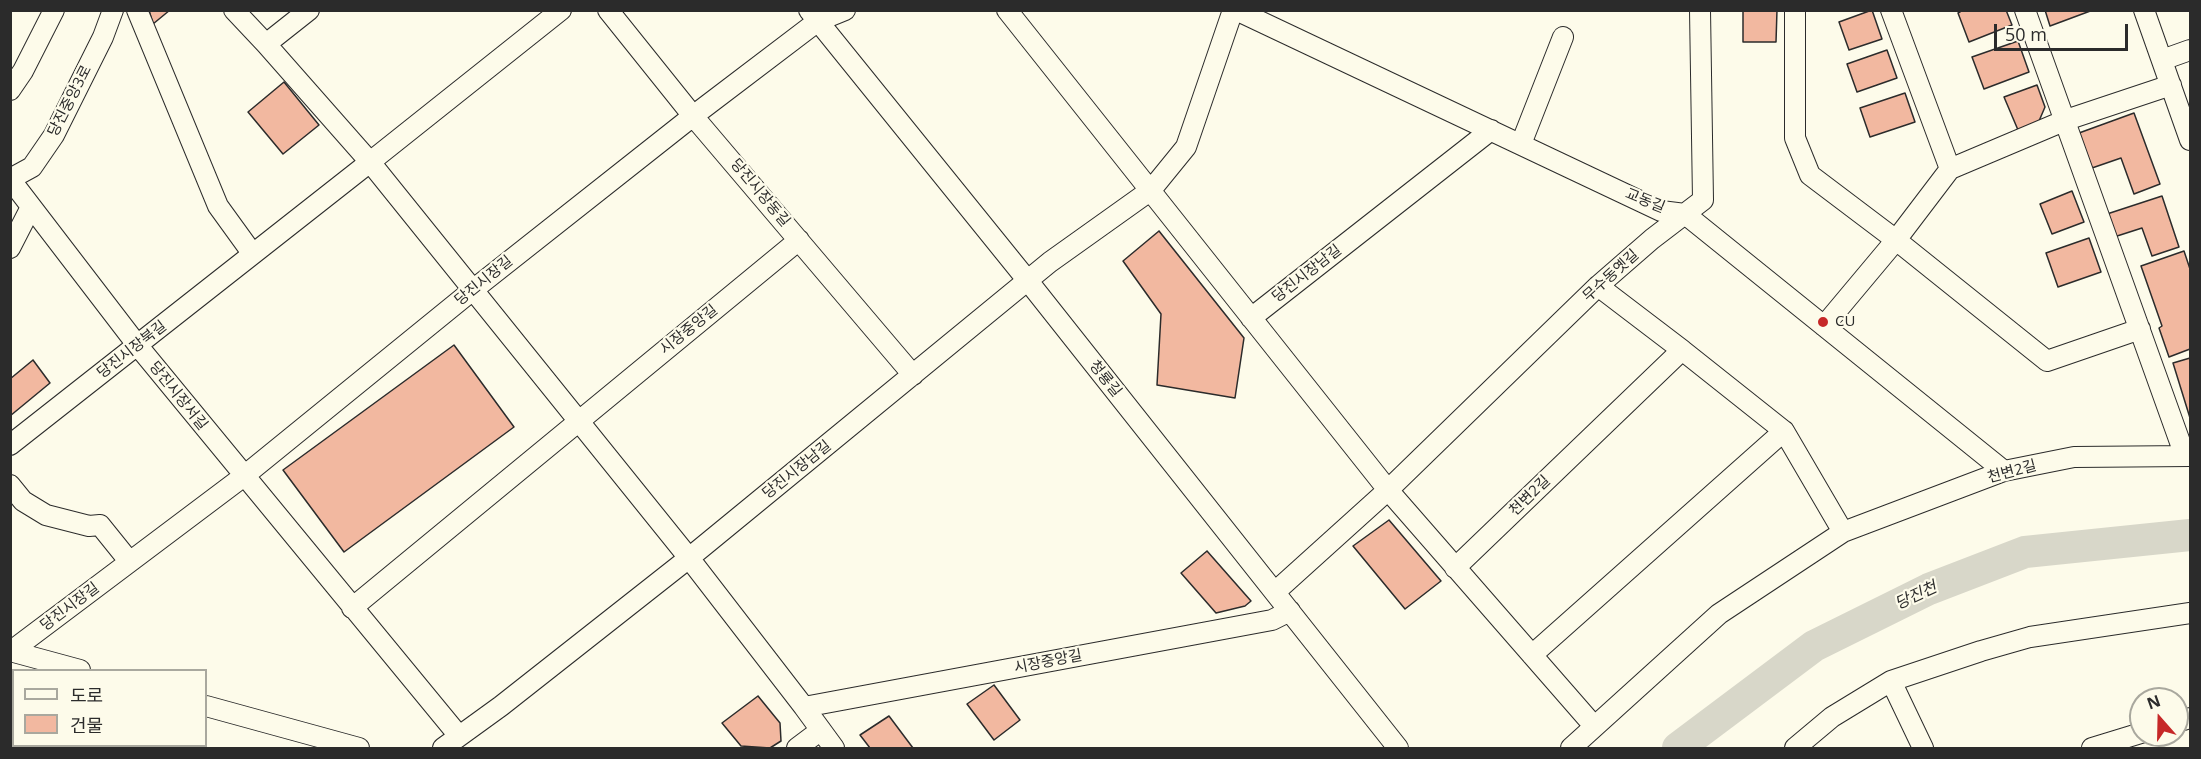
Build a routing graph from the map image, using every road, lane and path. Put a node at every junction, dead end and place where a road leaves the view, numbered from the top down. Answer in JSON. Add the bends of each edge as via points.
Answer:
{"nodes":[{"id":1,"x":54,"y":10,"type":"edge"},
{"id":2,"x":113,"y":10,"type":"edge"},
{"id":3,"x":137,"y":10,"type":"edge"},
{"id":4,"x":234,"y":10,"type":"edge"},
{"id":5,"x":309,"y":10,"type":"edge"},
{"id":6,"x":561,"y":10,"type":"edge"},
{"id":7,"x":608,"y":10,"type":"edge"},
{"id":8,"x":845,"y":10,"type":"edge"},
{"id":9,"x":1007,"y":10,"type":"edge"},
{"id":10,"x":1234,"y":10,"type":"edge"},
{"id":11,"x":1700,"y":10,"type":"edge"},
{"id":12,"x":1795,"y":10,"type":"edge"},
{"id":13,"x":1891,"y":10,"type":"edge"},
{"id":14,"x":2025,"y":10,"type":"edge"},
{"id":15,"x":2144,"y":10,"type":"edge"},
{"id":16,"x":814,"y":16,"type":"edge"},
{"id":17,"x":1563,"y":37,"type":"dead end"},
{"id":18,"x":266,"y":44,"type":"junction"},
{"id":19,"x":2190,"y":50,"type":"edge"},
{"id":20,"x":2162,"y":60,"type":"junction"},
{"id":21,"x":2171,"y":85,"type":"junction"},
{"id":22,"x":10,"y":90,"type":"edge"},
{"id":23,"x":693,"y":116,"type":"junction"},
{"id":24,"x":2066,"y":120,"type":"junction"},
{"id":25,"x":1491,"y":130,"type":"junction"},
{"id":26,"x":2190,"y":140,"type":"edge"},
{"id":27,"x":1521,"y":144,"type":"junction"},
{"id":28,"x":370,"y":162,"type":"junction"},
{"id":29,"x":1950,"y":169,"type":"junction"},
{"id":30,"x":10,"y":179,"type":"edge"},
{"id":31,"x":1151,"y":190,"type":"junction"},
{"id":32,"x":31,"y":207,"type":"junction"},
{"id":33,"x":1685,"y":214,"type":"junction"},
{"id":34,"x":799,"y":240,"type":"junction"},
{"id":35,"x":1896,"y":240,"type":"junction"},
{"id":36,"x":10,"y":248,"type":"edge"},
{"id":37,"x":252,"y":254,"type":"junction"},
{"id":38,"x":1028,"y":281,"type":"junction"},
{"id":39,"x":1598,"y":286,"type":"junction"},
{"id":40,"x":474,"y":289,"type":"junction"},
{"id":41,"x":1251,"y":318,"type":"junction"},
{"id":42,"x":1824,"y":326,"type":"junction"},
{"id":43,"x":2140,"y":329,"type":"junction"},
{"id":44,"x":138,"y":346,"type":"junction"},
{"id":45,"x":1682,"y":350,"type":"junction"},
{"id":46,"x":913,"y":375,"type":"junction"},
{"id":47,"x":578,"y":420,"type":"junction"},
{"id":48,"x":1784,"y":431,"type":"junction"},
{"id":49,"x":10,"y":445,"type":"edge"},
{"id":50,"x":2188,"y":456,"type":"edge"},
{"id":51,"x":2004,"y":471,"type":"junction"},
{"id":52,"x":244,"y":476,"type":"junction"},
{"id":53,"x":10,"y":485,"type":"edge"},
{"id":54,"x":1388,"y":490,"type":"junction"},
{"id":55,"x":1843,"y":532,"type":"junction"},
{"id":56,"x":689,"y":558,"type":"junction"},
{"id":57,"x":129,"y":561,"type":"junction"},
{"id":58,"x":1455,"y":568,"type":"junction"},
{"id":59,"x":1275,"y":592,"type":"junction"},
{"id":60,"x":352,"y":608,"type":"junction"},
{"id":61,"x":1290,"y":611,"type":"junction"},
{"id":62,"x":2190,"y":613,"type":"edge"},
{"id":63,"x":11,"y":652,"type":"edge"},
{"id":64,"x":1532,"y":655,"type":"junction"},
{"id":65,"x":76,"y":669,"type":"edge"},
{"id":66,"x":1891,"y":681,"type":"junction"},
{"id":67,"x":207,"y":706,"type":"edge"},
{"id":68,"x":804,"y":707,"type":"junction"},
{"id":69,"x":1594,"y":726,"type":"junction"},
{"id":70,"x":821,"y":730,"type":"junction"},
{"id":71,"x":459,"y":736,"type":"junction"},
{"id":72,"x":2129,"y":737,"type":"edge"},
{"id":73,"x":359,"y":748,"type":"edge"},
{"id":74,"x":443,"y":748,"type":"edge"},
{"id":75,"x":797,"y":748,"type":"edge"},
{"id":76,"x":834,"y":748,"type":"edge"},
{"id":77,"x":1398,"y":748,"type":"edge"},
{"id":78,"x":1571,"y":748,"type":"edge"},
{"id":79,"x":1795,"y":748,"type":"edge"},
{"id":80,"x":1923,"y":748,"type":"edge"},
{"id":81,"x":2092,"y":748,"type":"edge"}],
"edges":[{"from":1,"to":22,"type":"street"},
{"from":2,"to":30,"type":"street","name":"당진중앙3로","via":[[54,135],[32,167]]},
{"from":3,"to":37,"type":"street","via":[[218,206]]},
{"from":4,"to":18,"type":"street"},
{"from":5,"to":18,"type":"street"},
{"from":6,"to":28,"type":"street","name":"당진시장북길"},
{"from":7,"to":23,"type":"street","name":"당진시장동길"},
{"from":8,"to":16,"type":"street","name":"당진시장길"},
{"from":9,"to":31,"type":"street"},
{"from":10,"to":25,"type":"street","name":"교동길"},
{"from":10,"to":31,"type":"street","name":"당진시장남길","via":[[1186,147]]},
{"from":11,"to":33,"type":"street","name":"무수동옛길","via":[[1703,200]]},
{"from":12,"to":35,"type":"street","via":[[1795,138],[1810,175]]},
{"from":13,"to":29,"type":"street"},
{"from":14,"to":24,"type":"street"},
{"from":15,"to":20,"type":"street"},
{"from":16,"to":23,"type":"street","name":"당진시장길"},
{"from":16,"to":38,"type":"street","name":"청룡길"},
{"from":17,"to":27,"type":"street"},
{"from":18,"to":28,"type":"street"},
{"from":19,"to":20,"type":"street"},
{"from":20,"to":21,"type":"street"},
{"from":21,"to":24,"type":"street"},
{"from":21,"to":26,"type":"street"},
{"from":23,"to":34,"type":"street","name":"당진시장동길"},
{"from":23,"to":40,"type":"street","name":"당진시장길"},
{"from":24,"to":29,"type":"street"},
{"from":24,"to":43,"type":"street"},
{"from":25,"to":27,"type":"street","name":"교동길"},
{"from":25,"to":41,"type":"street","name":"당진시장남길"},
{"from":27,"to":33,"type":"street","name":"교동길","via":[[1661,211]]},
{"from":28,"to":37,"type":"street","name":"당진시장북길"},
{"from":28,"to":40,"type":"street"},
{"from":29,"to":35,"type":"street"},
{"from":30,"to":32,"type":"street","name":"당진시장서길"},
{"from":31,"to":38,"type":"street","name":"당진시장남길"},
{"from":31,"to":41,"type":"street"},
{"from":32,"to":36,"type":"street"},
{"from":32,"to":44,"type":"street","name":"당진시장서길"},
{"from":33,"to":39,"type":"street","name":"무수동옛길"},
{"from":33,"to":42,"type":"street","name":"교동길"},
{"from":34,"to":46,"type":"street","name":"당진시장동길"},
{"from":34,"to":47,"type":"street","name":"시장중앙길"},
{"from":35,"to":42,"type":"street"},
{"from":35,"to":43,"type":"street","via":[[2048,361]]},
{"from":37,"to":44,"type":"street","name":"당진시장북길"},
{"from":38,"to":46,"type":"street","name":"당진시장남길"},
{"from":38,"to":59,"type":"street","name":"청룡길"},
{"from":39,"to":45,"type":"street"},
{"from":39,"to":54,"type":"street","name":"무수동옛길"},
{"from":40,"to":47,"type":"street"},
{"from":40,"to":52,"type":"street","name":"당진시장길"},
{"from":41,"to":54,"type":"street"},
{"from":42,"to":51,"type":"street","name":"교동길"},
{"from":43,"to":50,"type":"street"},
{"from":44,"to":49,"type":"street","name":"당진시장북길"},
{"from":44,"to":52,"type":"street","name":"당진시장서길"},
{"from":45,"to":48,"type":"street"},
{"from":45,"to":58,"type":"street","name":"천변2길"},
{"from":46,"to":56,"type":"street","name":"당진시장남길"},
{"from":47,"to":56,"type":"street"},
{"from":47,"to":60,"type":"street"},
{"from":48,"to":55,"type":"street"},
{"from":48,"to":64,"type":"street"},
{"from":50,"to":51,"type":"street","name":"천변2길","via":[[2074,457]]},
{"from":51,"to":55,"type":"street","name":"천변2길"},
{"from":52,"to":57,"type":"street","name":"당진시장길"},
{"from":52,"to":60,"type":"street","name":"당진시장서길"},
{"from":53,"to":57,"type":"street","via":[[23,501],[46,515],[100,525]]},
{"from":54,"to":58,"type":"street"},
{"from":54,"to":59,"type":"street","name":"무수동옛길"},
{"from":55,"to":69,"type":"street","name":"천변2길","via":[[1719,614]]},
{"from":56,"to":68,"type":"street"},
{"from":56,"to":71,"type":"street","name":"당진시장남길"},
{"from":57,"to":63,"type":"street","name":"당진시장길"},
{"from":58,"to":64,"type":"street"},
{"from":59,"to":61,"type":"street","name":"청룡길"},
{"from":60,"to":71,"type":"street","name":"당진시장서길"},
{"from":61,"to":68,"type":"street","name":"시장중앙길","via":[[1272,620]]},
{"from":61,"to":77,"type":"street","name":"청룡길"},
{"from":62,"to":66,"type":"street","via":[[2030,637]]},
{"from":63,"to":65,"type":"street"},
{"from":64,"to":69,"type":"street"},
{"from":66,"to":79,"type":"street","via":[[1832,717]]},
{"from":66,"to":80,"type":"street"},
{"from":67,"to":73,"type":"street"},
{"from":68,"to":70,"type":"street"},
{"from":69,"to":78,"type":"street","name":"천변2길"},
{"from":70,"to":75,"type":"street"},
{"from":70,"to":76,"type":"street"},
{"from":71,"to":74,"type":"street","name":"당진시장남길"},
{"from":72,"to":81,"type":"street"}]}
